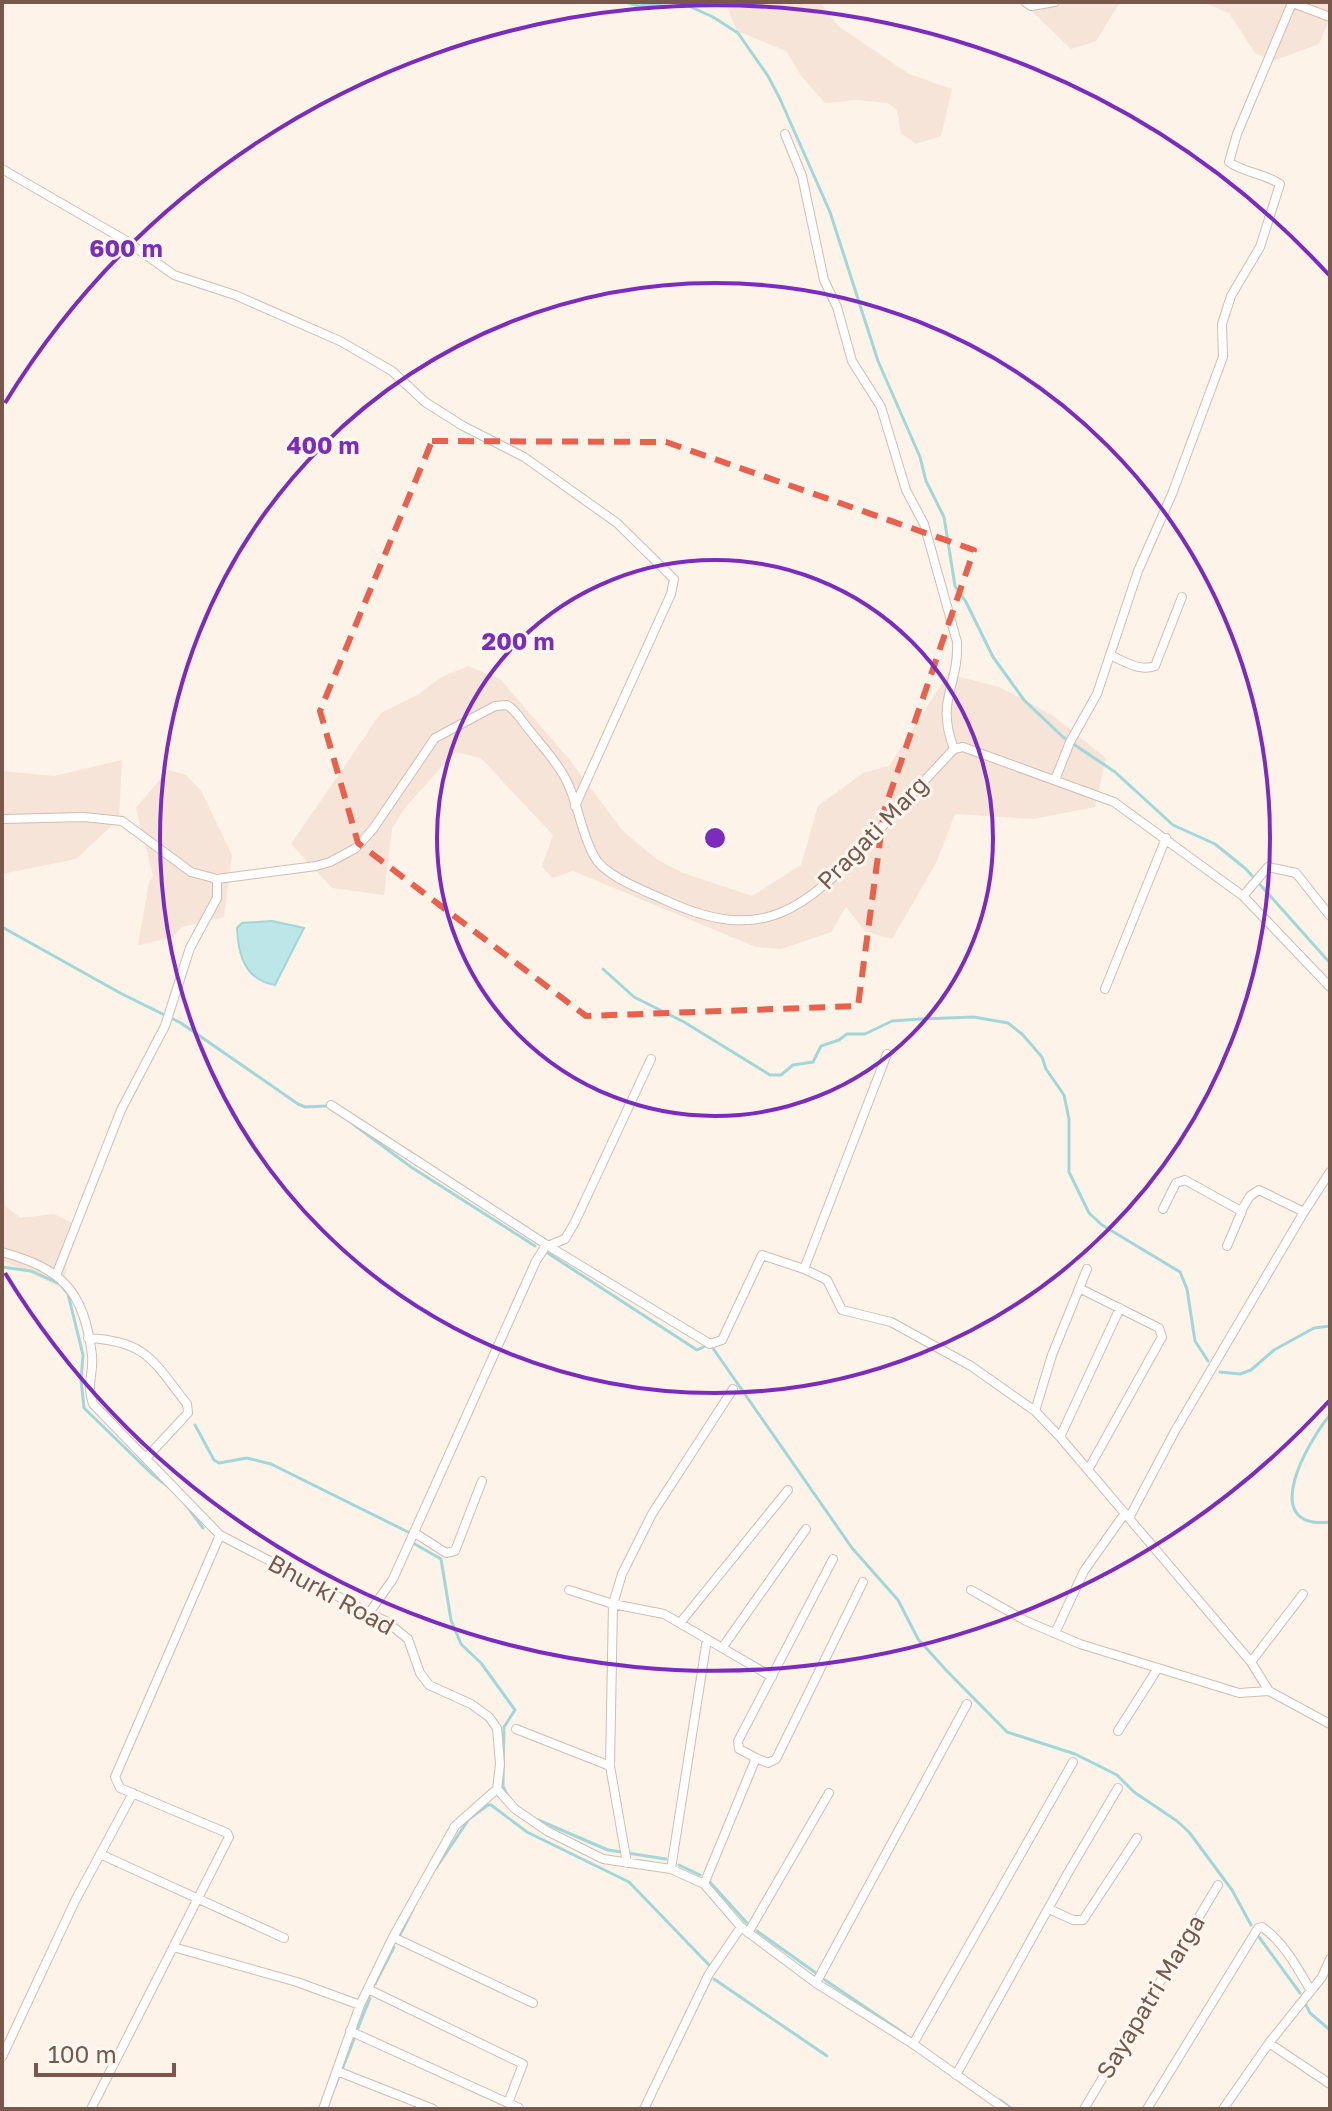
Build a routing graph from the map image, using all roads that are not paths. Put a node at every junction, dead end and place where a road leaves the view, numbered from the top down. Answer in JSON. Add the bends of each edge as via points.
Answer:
{"nodes":[{"id":1,"x":1025,"y":2,"type":"edge"},
{"id":2,"x":1055,"y":2,"type":"edge"},
{"id":3,"x":1291,"y":2,"type":"edge"},
{"id":4,"x":1330,"y":17,"type":"edge"},
{"id":5,"x":785,"y":134,"type":"dead end"},
{"id":6,"x":2,"y":169,"type":"edge"},
{"id":7,"x":1182,"y":597,"type":"dead end"},
{"id":8,"x":1110,"y":655,"type":"junction"},
{"id":9,"x":954,"y":749,"type":"junction"},
{"id":10,"x":1055,"y":780,"type":"junction"},
{"id":11,"x":575,"y":807,"type":"junction"},
{"id":12,"x":2,"y":819,"type":"edge"},
{"id":13,"x":1166,"y":838,"type":"junction"},
{"id":14,"x":217,"y":879,"type":"junction"},
{"id":15,"x":1243,"y":896,"type":"junction"},
{"id":16,"x":1330,"y":916,"type":"edge"},
{"id":17,"x":1330,"y":987,"type":"edge"},
{"id":18,"x":1105,"y":989,"type":"dead end"},
{"id":19,"x":887,"y":1054,"type":"dead end"},
{"id":20,"x":651,"y":1059,"type":"dead end"},
{"id":21,"x":331,"y":1105,"type":"dead end"},
{"id":22,"x":1330,"y":1172,"type":"edge"},
{"id":23,"x":1163,"y":1209,"type":"dead end"},
{"id":24,"x":1242,"y":1211,"type":"junction"},
{"id":25,"x":1304,"y":1212,"type":"junction"},
{"id":26,"x":1227,"y":1246,"type":"dead end"},
{"id":27,"x":550,"y":1247,"type":"junction"},
{"id":28,"x":2,"y":1252,"type":"edge"},
{"id":29,"x":804,"y":1269,"type":"junction"},
{"id":30,"x":1087,"y":1269,"type":"dead end"},
{"id":31,"x":57,"y":1273,"type":"junction"},
{"id":32,"x":1079,"y":1288,"type":"junction"},
{"id":33,"x":1120,"y":1308,"type":"junction"},
{"id":34,"x":88,"y":1338,"type":"junction"},
{"id":35,"x":733,"y":1389,"type":"dead end"},
{"id":36,"x":1035,"y":1411,"type":"junction"},
{"id":37,"x":1060,"y":1437,"type":"junction"},
{"id":38,"x":147,"y":1457,"type":"junction"},
{"id":39,"x":1088,"y":1470,"type":"junction"},
{"id":40,"x":482,"y":1481,"type":"dead end"},
{"id":41,"x":788,"y":1490,"type":"dead end"},
{"id":42,"x":1127,"y":1515,"type":"junction"},
{"id":43,"x":806,"y":1529,"type":"dead end"},
{"id":44,"x":415,"y":1533,"type":"junction"},
{"id":45,"x":220,"y":1535,"type":"junction"},
{"id":46,"x":833,"y":1559,"type":"dead end"},
{"id":47,"x":863,"y":1582,"type":"dead end"},
{"id":48,"x":569,"y":1590,"type":"dead end"},
{"id":49,"x":971,"y":1590,"type":"dead end"},
{"id":50,"x":1303,"y":1594,"type":"dead end"},
{"id":51,"x":613,"y":1604,"type":"junction"},
{"id":52,"x":369,"y":1613,"type":"junction"},
{"id":53,"x":680,"y":1623,"type":"junction"},
{"id":54,"x":1055,"y":1633,"type":"junction"},
{"id":55,"x":707,"y":1639,"type":"junction"},
{"id":56,"x":722,"y":1648,"type":"junction"},
{"id":57,"x":1251,"y":1662,"type":"junction"},
{"id":58,"x":1158,"y":1668,"type":"junction"},
{"id":59,"x":772,"y":1677,"type":"junction"},
{"id":60,"x":1269,"y":1691,"type":"junction"},
{"id":61,"x":967,"y":1704,"type":"dead end"},
{"id":62,"x":1330,"y":1724,"type":"edge"},
{"id":63,"x":516,"y":1729,"type":"dead end"},
{"id":64,"x":1118,"y":1731,"type":"dead end"},
{"id":65,"x":756,"y":1758,"type":"junction"},
{"id":66,"x":1073,"y":1762,"type":"dead end"},
{"id":67,"x":610,"y":1766,"type":"junction"},
{"id":68,"x":1118,"y":1788,"type":"dead end"},
{"id":69,"x":497,"y":1789,"type":"junction"},
{"id":70,"x":133,"y":1793,"type":"junction"},
{"id":71,"x":829,"y":1793,"type":"dead end"},
{"id":72,"x":1137,"y":1838,"type":"dead end"},
{"id":73,"x":100,"y":1854,"type":"junction"},
{"id":74,"x":627,"y":1863,"type":"junction"},
{"id":75,"x":671,"y":1869,"type":"junction"},
{"id":76,"x":704,"y":1884,"type":"junction"},
{"id":77,"x":1218,"y":1885,"type":"dead end"},
{"id":78,"x":198,"y":1899,"type":"junction"},
{"id":79,"x":1049,"y":1909,"type":"junction"},
{"id":80,"x":744,"y":1930,"type":"junction"},
{"id":81,"x":393,"y":1937,"type":"junction"},
{"id":82,"x":284,"y":1938,"type":"dead end"},
{"id":83,"x":173,"y":1947,"type":"junction"},
{"id":84,"x":1330,"y":1959,"type":"edge"},
{"id":85,"x":816,"y":1983,"type":"junction"},
{"id":86,"x":368,"y":1989,"type":"junction"},
{"id":87,"x":1311,"y":1991,"type":"junction"},
{"id":88,"x":533,"y":2003,"type":"dead end"},
{"id":89,"x":360,"y":2005,"type":"junction"},
{"id":90,"x":350,"y":2031,"type":"junction"},
{"id":91,"x":1269,"y":2043,"type":"junction"},
{"id":92,"x":913,"y":2044,"type":"junction"},
{"id":93,"x":2,"y":2057,"type":"edge"},
{"id":94,"x":337,"y":2071,"type":"junction"},
{"id":95,"x":956,"y":2075,"type":"junction"},
{"id":96,"x":1330,"y":2084,"type":"edge"},
{"id":97,"x":508,"y":2103,"type":"junction"},
{"id":98,"x":519,"y":2108,"type":"edge"},
{"id":99,"x":91,"y":2109,"type":"edge"},
{"id":100,"x":323,"y":2109,"type":"edge"},
{"id":101,"x":433,"y":2109,"type":"edge"},
{"id":102,"x":644,"y":2109,"type":"edge"},
{"id":103,"x":1005,"y":2109,"type":"edge"},
{"id":104,"x":1084,"y":2109,"type":"edge"},
{"id":105,"x":1147,"y":2109,"type":"edge"},
{"id":106,"x":1223,"y":2109,"type":"edge"}],
"edges":[{"from":1,"to":2,"type":"street"},
{"from":3,"to":4,"type":"street"},
{"from":3,"to":8,"type":"street","via":[[1229,162],[1280,184],[1260,247],[1231,296],[1222,324],[1223,357]]},
{"from":5,"to":9,"type":"street","via":[[802,176],[824,280],[852,361],[881,407],[906,490],[924,524],[957,642],[958,660],[944,716]]},
{"from":6,"to":11,"type":"street","via":[[125,240],[174,275],[340,341],[392,371],[425,402],[524,457],[617,523],[674,579]]},
{"from":7,"to":8,"type":"street","via":[[1155,666],[1138,668]]},
{"from":8,"to":10,"type":"street"},
{"from":9,"to":10,"type":"street","via":[[963,747]]},
{"from":9,"to":11,"type":"street","name":"Pragati Marg","via":[[836,876],[803,903],[757,921],[714,918],[684,909],[602,866]]},
{"from":10,"to":13,"type":"street","via":[[1114,802]]},
{"from":11,"to":14,"type":"street","name":"Pragati Marg","via":[[564,774],[512,708],[495,706],[435,738],[373,829],[346,855],[316,866]]},
{"from":12,"to":14,"type":"street","name":"Pragati Marg","via":[[122,821],[191,872]]},
{"from":13,"to":15,"type":"street"},
{"from":13,"to":18,"type":"street"},
{"from":14,"to":31,"type":"street","via":[[217,898],[190,948],[165,1026],[121,1110]]},
{"from":15,"to":16,"type":"street","via":[[1268,867],[1296,873]]},
{"from":15,"to":17,"type":"street"},
{"from":19,"to":29,"type":"street"},
{"from":20,"to":27,"type":"street","via":[[575,1222],[565,1239]]},
{"from":21,"to":27,"type":"street"},
{"from":22,"to":25,"type":"street"},
{"from":23,"to":24,"type":"street","via":[[1176,1183],[1185,1180]]},
{"from":24,"to":25,"type":"street","via":[[1259,1190]]},
{"from":24,"to":26,"type":"street"},
{"from":25,"to":42,"type":"street"},
{"from":27,"to":29,"type":"street","via":[[710,1344],[722,1340],[762,1255]]},
{"from":27,"to":44,"type":"street","via":[[536,1261]]},
{"from":28,"to":31,"type":"street"},
{"from":29,"to":36,"type":"street","via":[[829,1283],[842,1310],[891,1322],[971,1366]]},
{"from":30,"to":32,"type":"street"},
{"from":31,"to":34,"type":"street","name":"Bhurki Road","via":[[78,1297]]},
{"from":32,"to":33,"type":"street"},
{"from":32,"to":36,"type":"street"},
{"from":33,"to":37,"type":"street"},
{"from":33,"to":39,"type":"street","via":[[1159,1328],[1162,1337]]},
{"from":34,"to":38,"type":"street","name":"Bhurki Road","via":[[93,1404]]},
{"from":34,"to":38,"type":"street","via":[[126,1342],[147,1354],[187,1404],[188,1413]]},
{"from":35,"to":51,"type":"street","via":[[652,1514]]},
{"from":36,"to":37,"type":"street"},
{"from":37,"to":39,"type":"street"},
{"from":38,"to":45,"type":"street","name":"Bhurki Road"},
{"from":39,"to":42,"type":"street"},
{"from":40,"to":44,"type":"street","via":[[455,1551],[446,1553]]},
{"from":41,"to":53,"type":"street"},
{"from":42,"to":54,"type":"street","via":[[1084,1571]]},
{"from":42,"to":57,"type":"street"},
{"from":43,"to":56,"type":"street"},
{"from":44,"to":52,"type":"street"},
{"from":45,"to":52,"type":"street","name":"Bhurki Road"},
{"from":45,"to":70,"type":"street","via":[[115,1777],[117,1786]]},
{"from":46,"to":59,"type":"street"},
{"from":47,"to":65,"type":"street","via":[[776,1759],[768,1763]]},
{"from":48,"to":51,"type":"street"},
{"from":49,"to":54,"type":"street"},
{"from":50,"to":57,"type":"street"},
{"from":51,"to":53,"type":"street","via":[[664,1614]]},
{"from":51,"to":67,"type":"street"},
{"from":52,"to":69,"type":"street","name":"Bhurki Road","via":[[408,1639],[429,1685],[471,1704],[497,1728]]},
{"from":53,"to":55,"type":"street"},
{"from":54,"to":58,"type":"street"},
{"from":55,"to":56,"type":"street"},
{"from":55,"to":75,"type":"street"},
{"from":56,"to":59,"type":"street"},
{"from":57,"to":60,"type":"street"},
{"from":58,"to":60,"type":"street","via":[[1239,1693]]},
{"from":58,"to":64,"type":"street"},
{"from":59,"to":65,"type":"street","via":[[738,1741],[739,1749]]},
{"from":60,"to":62,"type":"street"},
{"from":61,"to":85,"type":"street"},
{"from":63,"to":67,"type":"street"},
{"from":65,"to":76,"type":"street"},
{"from":66,"to":92,"type":"street"},
{"from":67,"to":74,"type":"street"},
{"from":68,"to":79,"type":"street"},
{"from":69,"to":74,"type":"street","via":[[547,1831],[603,1859]]},
{"from":69,"to":81,"type":"street","via":[[455,1826]]},
{"from":70,"to":73,"type":"street"},
{"from":70,"to":78,"type":"street","via":[[227,1833]]},
{"from":71,"to":80,"type":"street"},
{"from":72,"to":79,"type":"street","via":[[1083,1920]]},
{"from":73,"to":78,"type":"street"},
{"from":73,"to":93,"type":"street"},
{"from":74,"to":75,"type":"street"},
{"from":75,"to":76,"type":"street"},
{"from":76,"to":80,"type":"street"},
{"from":77,"to":104,"type":"street","name":"Sayapatri Marga"},
{"from":78,"to":82,"type":"street"},
{"from":78,"to":83,"type":"street"},
{"from":79,"to":95,"type":"street"},
{"from":80,"to":85,"type":"street"},
{"from":80,"to":102,"type":"street","via":[[709,1974]]},
{"from":81,"to":86,"type":"street"},
{"from":81,"to":88,"type":"street"},
{"from":83,"to":89,"type":"street"},
{"from":83,"to":99,"type":"street"},
{"from":84,"to":87,"type":"street"},
{"from":85,"to":92,"type":"street"},
{"from":86,"to":89,"type":"street"},
{"from":86,"to":97,"type":"street","via":[[523,2064]]},
{"from":87,"to":91,"type":"street"},
{"from":87,"to":105,"type":"street","via":[[1276,1941],[1258,1928]]},
{"from":89,"to":90,"type":"street"},
{"from":90,"to":94,"type":"street"},
{"from":90,"to":97,"type":"street"},
{"from":91,"to":96,"type":"street"},
{"from":91,"to":106,"type":"street"},
{"from":92,"to":95,"type":"street"},
{"from":94,"to":100,"type":"street"},
{"from":94,"to":101,"type":"street"},
{"from":95,"to":103,"type":"street"},
{"from":97,"to":98,"type":"street"}]}
